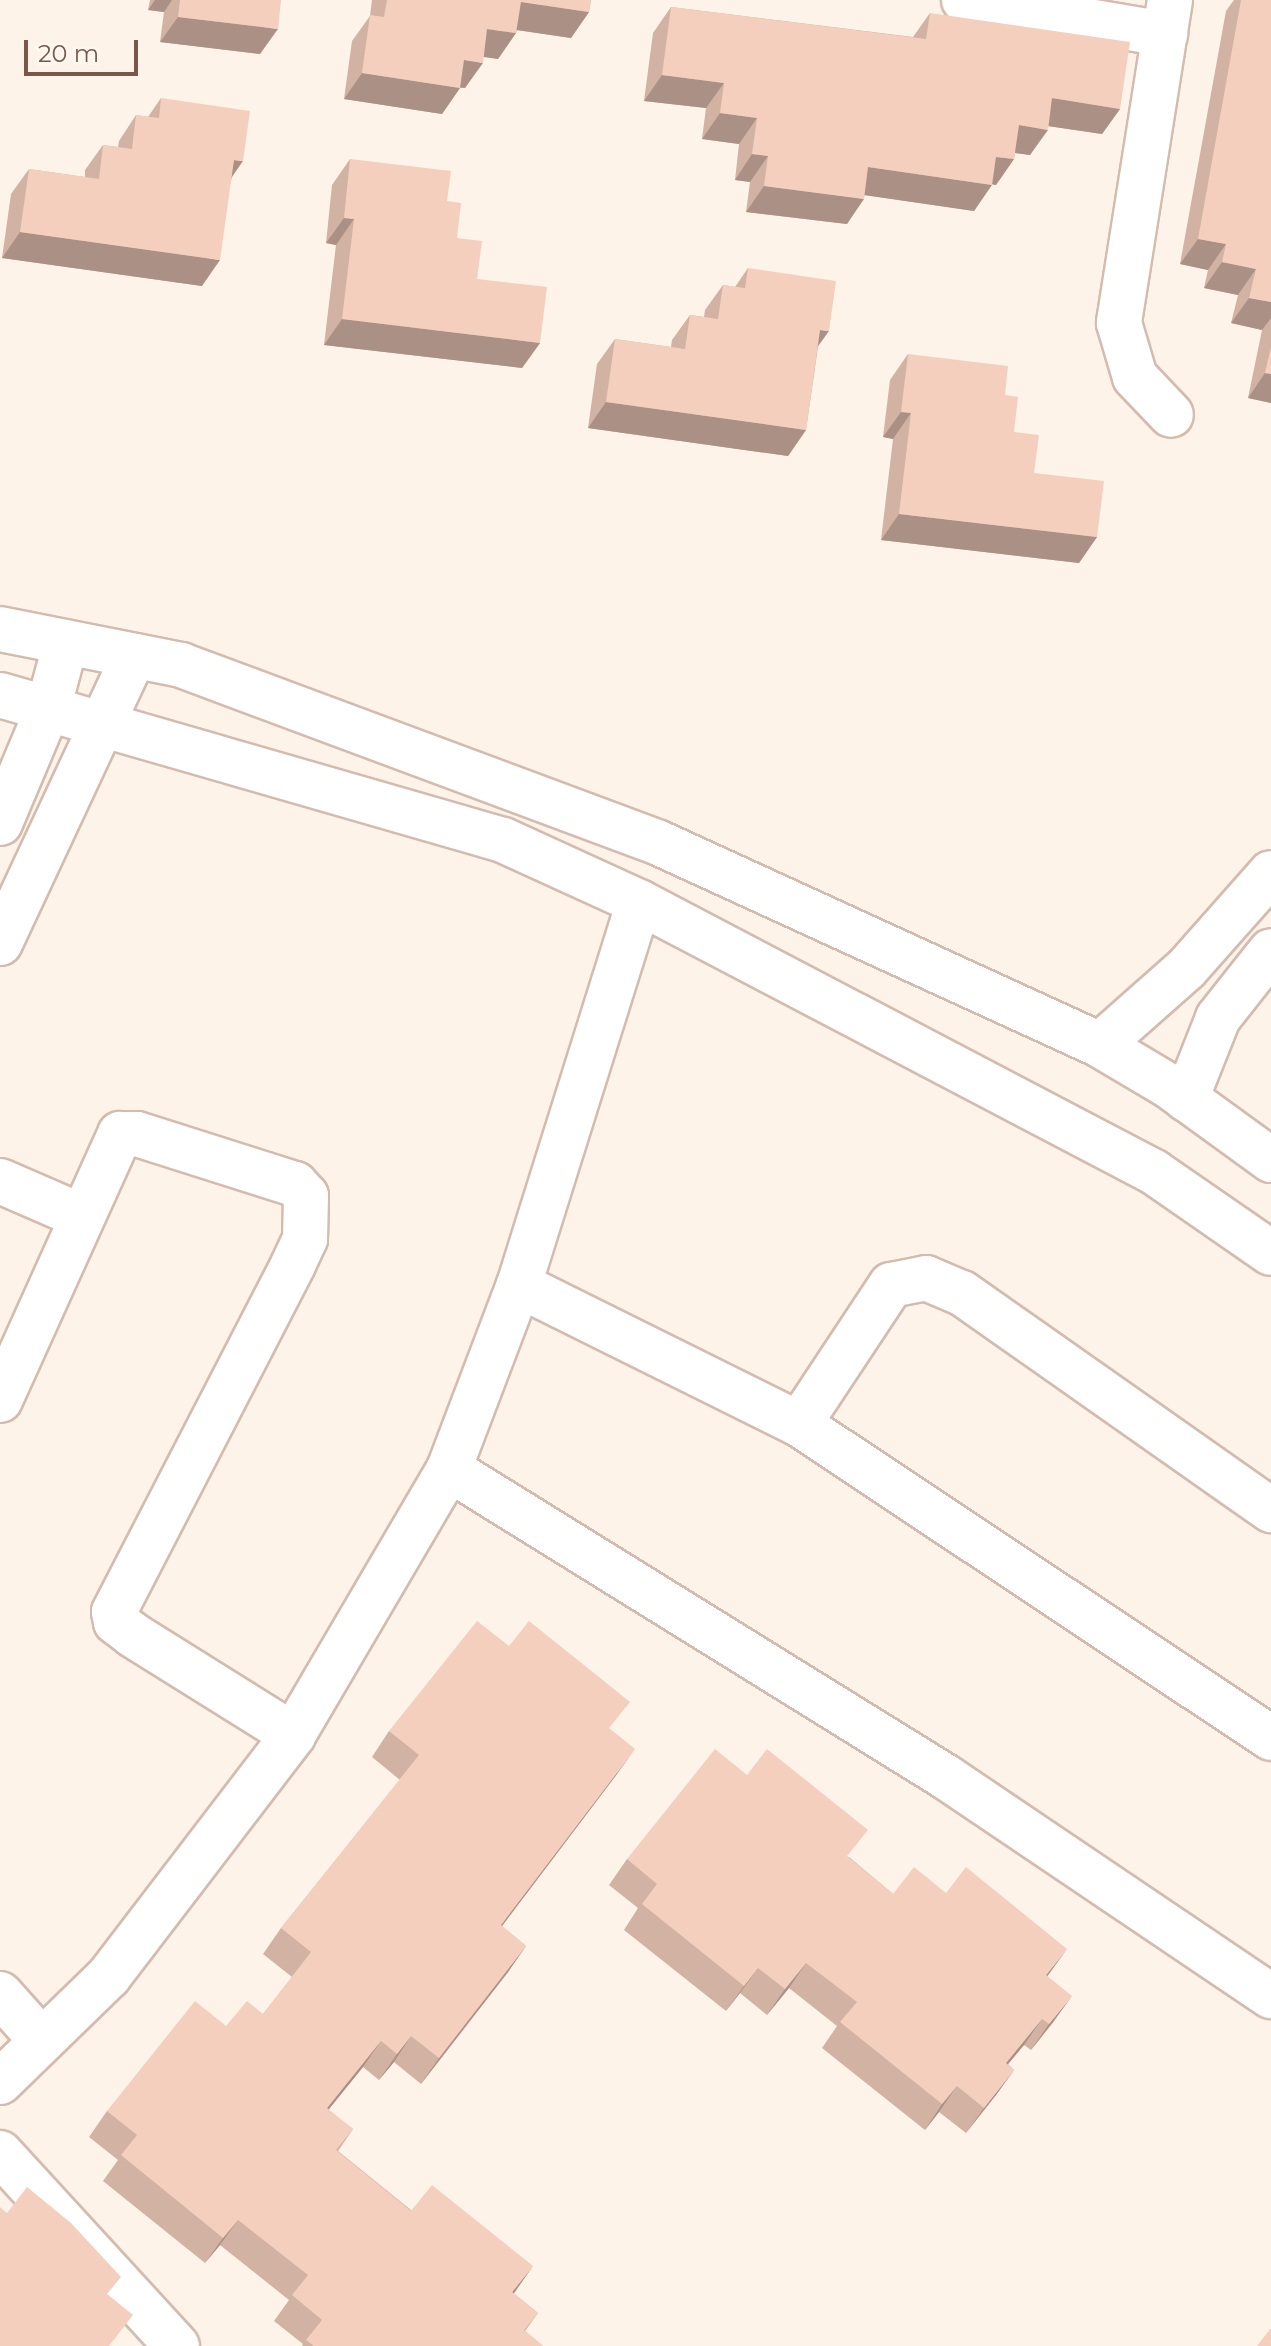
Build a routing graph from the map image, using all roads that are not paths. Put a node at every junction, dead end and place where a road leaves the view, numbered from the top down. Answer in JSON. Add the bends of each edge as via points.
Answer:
{"nodes":[{"id":1,"x":964,"y":0,"type":"edge"},
{"id":2,"x":1167,"y":17,"type":"edge"},
{"id":3,"x":1171,"y":415,"type":"dead end"},
{"id":4,"x":0,"y":629,"type":"edge"},
{"id":5,"x":66,"y":642,"type":"junction"},
{"id":6,"x":134,"y":656,"type":"junction"},
{"id":7,"x":0,"y":695,"type":"edge"},
{"id":8,"x":48,"y":709,"type":"junction"},
{"id":9,"x":106,"y":725,"type":"junction"},
{"id":10,"x":0,"y":823,"type":"edge"},
{"id":11,"x":1271,"y":873,"type":"edge"},
{"id":12,"x":639,"y":902,"type":"junction"},
{"id":13,"x":0,"y":943,"type":"edge"},
{"id":14,"x":1271,"y":951,"type":"edge"},
{"id":15,"x":1100,"y":1045,"type":"junction"},
{"id":16,"x":1186,"y":1099,"type":"junction"},
{"id":17,"x":1271,"y":1160,"type":"edge"},
{"id":18,"x":0,"y":1181,"type":"edge"},
{"id":19,"x":81,"y":1216,"type":"junction"},
{"id":20,"x":1271,"y":1253,"type":"edge"},
{"id":21,"x":519,"y":1285,"type":"junction"},
{"id":22,"x":0,"y":1400,"type":"edge"},
{"id":23,"x":799,"y":1424,"type":"junction"},
{"id":24,"x":449,"y":1469,"type":"junction"},
{"id":25,"x":1271,"y":1510,"type":"edge"},
{"id":26,"x":293,"y":1735,"type":"junction"},
{"id":27,"x":1271,"y":1738,"type":"edge"},
{"id":28,"x":0,"y":1994,"type":"edge"},
{"id":29,"x":1271,"y":1996,"type":"edge"},
{"id":30,"x":42,"y":2041,"type":"junction"},
{"id":31,"x":0,"y":2082,"type":"edge"},
{"id":32,"x":0,"y":2153,"type":"edge"},
{"id":33,"x":177,"y":2346,"type":"edge"}],
"edges":[{"from":1,"to":2,"type":"street"},
{"from":2,"to":3,"type":"street","via":[[1119,323],[1135,377]]},
{"from":4,"to":5,"type":"street"},
{"from":5,"to":6,"type":"street"},
{"from":5,"to":8,"type":"street"},
{"from":6,"to":9,"type":"street"},
{"from":6,"to":15,"type":"street","via":[[181,665],[659,843]]},
{"from":7,"to":8,"type":"street"},
{"from":8,"to":9,"type":"street"},
{"from":8,"to":10,"type":"street"},
{"from":9,"to":12,"type":"street","via":[[503,840]]},
{"from":9,"to":13,"type":"street"},
{"from":11,"to":15,"type":"street","via":[[1186,969]]},
{"from":12,"to":20,"type":"street","via":[[1154,1172]]},
{"from":12,"to":21,"type":"street"},
{"from":14,"to":16,"type":"street","via":[[1218,1018]]},
{"from":15,"to":16,"type":"street"},
{"from":16,"to":17,"type":"street"},
{"from":18,"to":19,"type":"street"},
{"from":19,"to":22,"type":"street"},
{"from":19,"to":26,"type":"street","via":[[112,1143],[126,1132],[295,1184],[306,1196],[305,1239],[293,1265],[114,1612],[116,1622],[133,1635]]},
{"from":21,"to":23,"type":"street"},
{"from":21,"to":24,"type":"street"},
{"from":23,"to":25,"type":"street","via":[[891,1285],[926,1278],[962,1293]]},
{"from":23,"to":27,"type":"street"},
{"from":24,"to":26,"type":"street"},
{"from":24,"to":29,"type":"street","via":[[946,1777]]},
{"from":26,"to":30,"type":"street","via":[[109,1976]]},
{"from":28,"to":30,"type":"street"},
{"from":30,"to":31,"type":"street"},
{"from":32,"to":33,"type":"street"}]}
